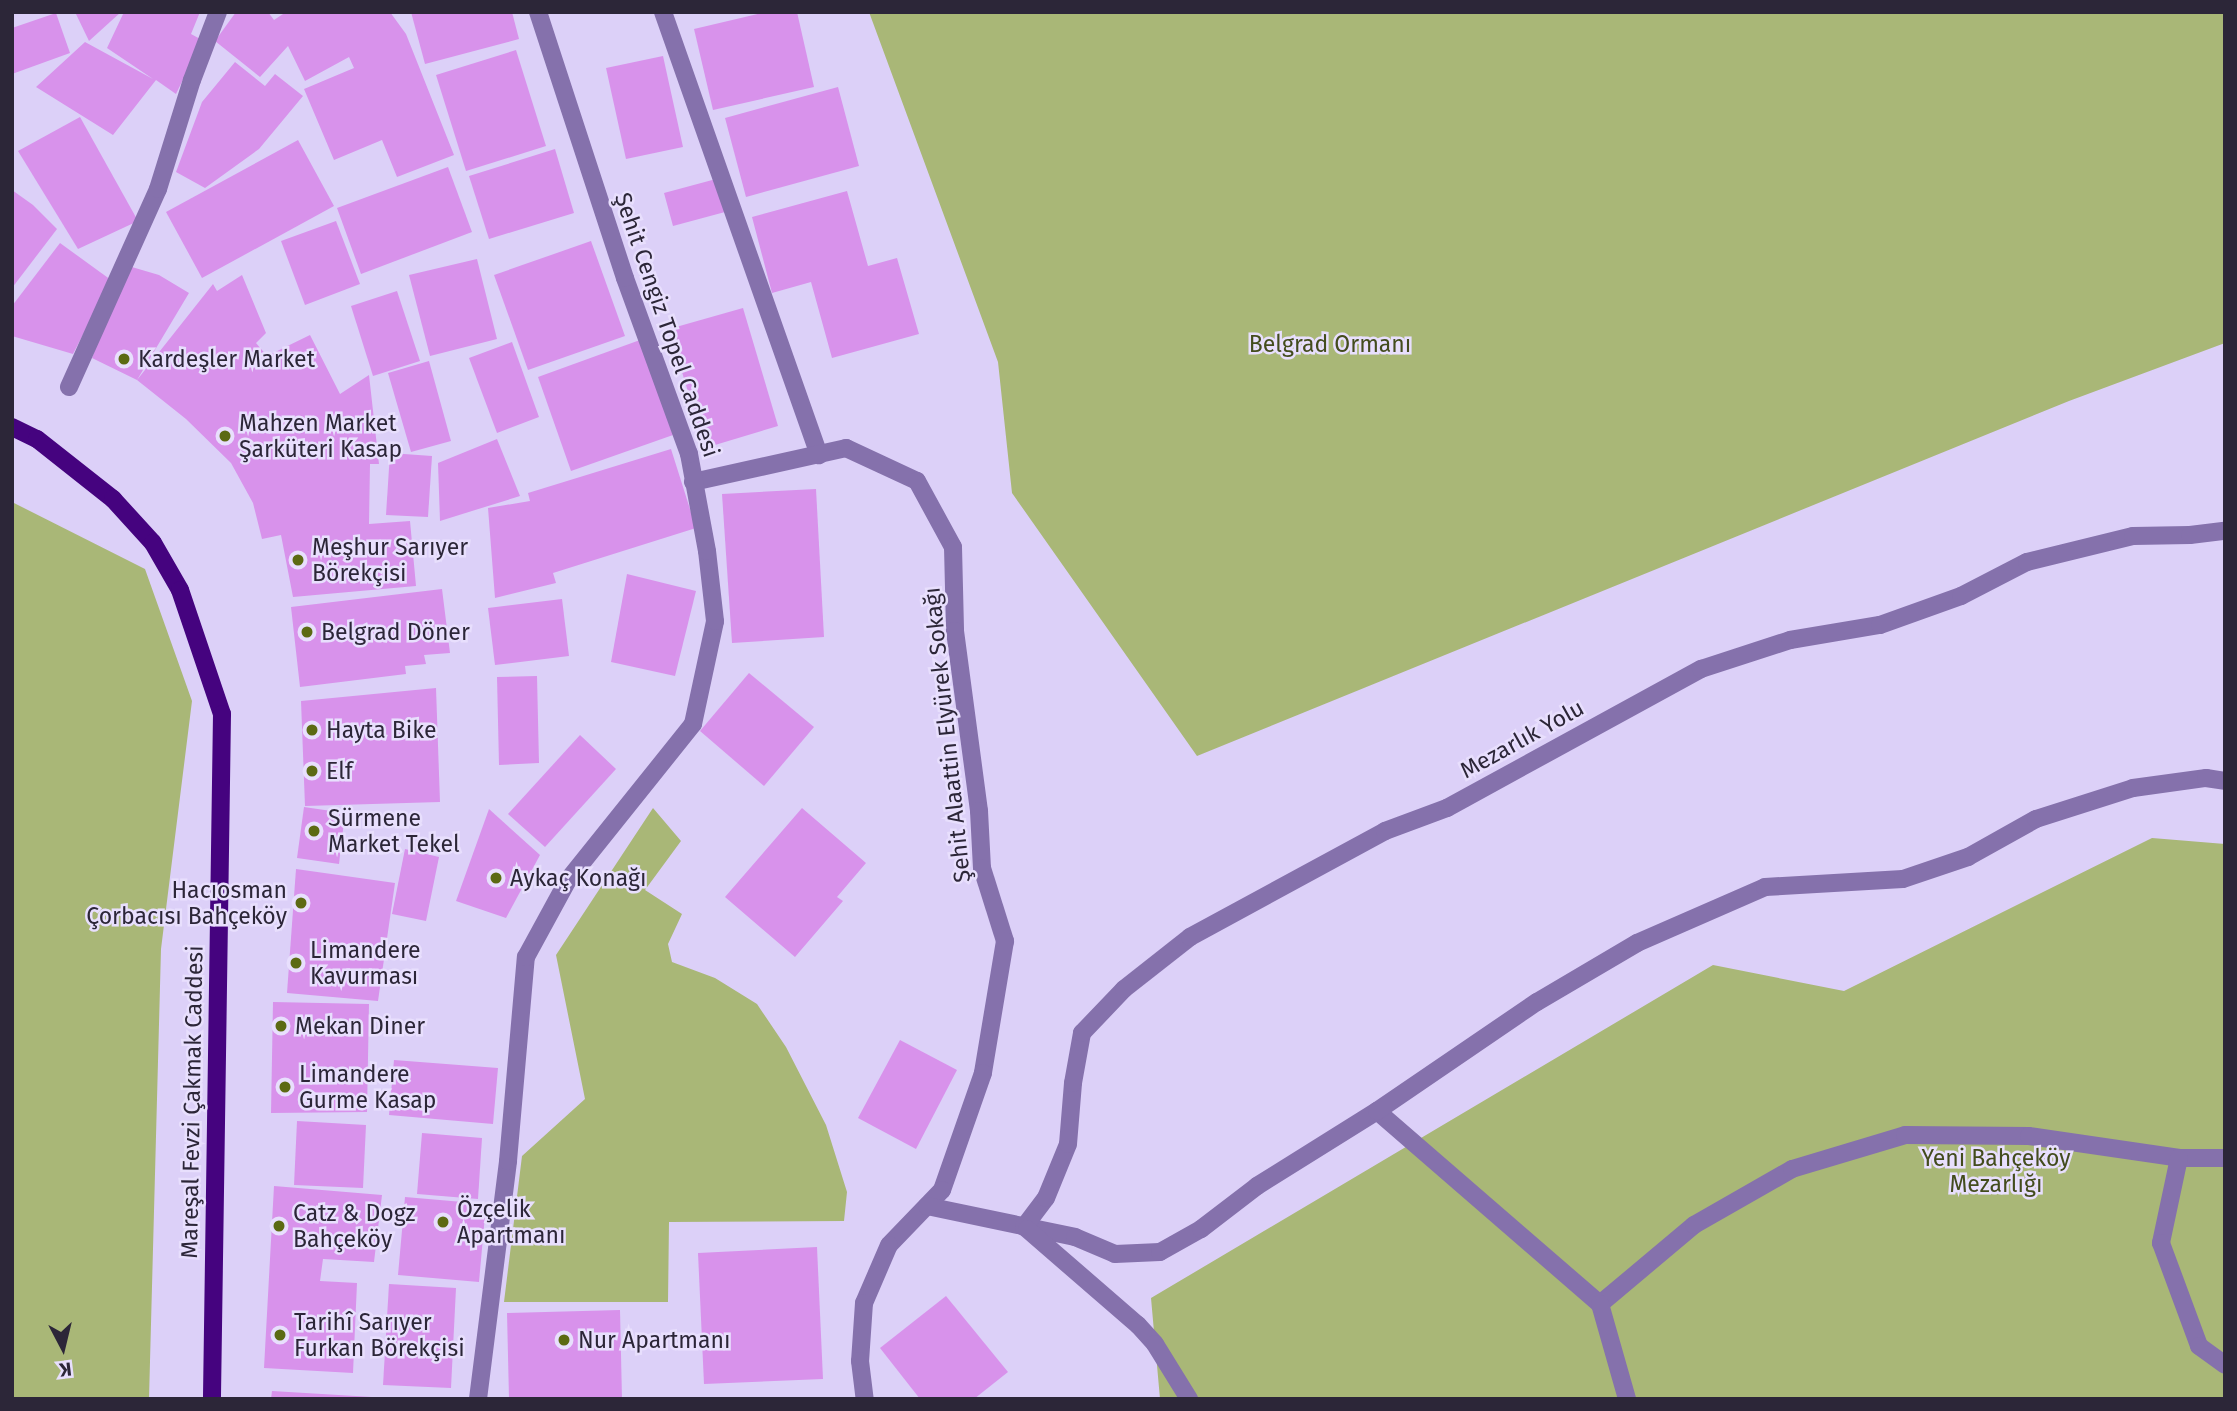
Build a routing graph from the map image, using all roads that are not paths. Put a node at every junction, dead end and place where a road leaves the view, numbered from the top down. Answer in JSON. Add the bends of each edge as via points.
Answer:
{"nodes":[{"id":1,"x":218,"y":12,"type":"edge"},
{"id":2,"x":538,"y":12,"type":"edge"},
{"id":3,"x":663,"y":12,"type":"edge"},
{"id":4,"x":69,"y":387,"type":"dead end"},
{"id":5,"x":12,"y":427,"type":"edge"},
{"id":6,"x":819,"y":455,"type":"junction"},
{"id":7,"x":693,"y":482,"type":"junction"},
{"id":8,"x":2225,"y":531,"type":"edge"},
{"id":9,"x":2225,"y":781,"type":"edge"},
{"id":10,"x":1377,"y":1111,"type":"junction"},
{"id":11,"x":2179,"y":1158,"type":"junction"},
{"id":12,"x":2225,"y":1158,"type":"edge"},
{"id":13,"x":927,"y":1206,"type":"junction"},
{"id":14,"x":1024,"y":1227,"type":"junction"},
{"id":15,"x":1600,"y":1304,"type":"junction"},
{"id":16,"x":2225,"y":1365,"type":"edge"},
{"id":17,"x":212,"y":1399,"type":"edge"},
{"id":18,"x":478,"y":1399,"type":"edge"},
{"id":19,"x":864,"y":1399,"type":"edge"},
{"id":20,"x":1189,"y":1399,"type":"edge"},
{"id":21,"x":1627,"y":1399,"type":"edge"}],
"edges":[{"from":1,"to":4,"type":"street","via":[[158,190]]},
{"from":2,"to":7,"type":"street","name":"Şehit Cengiz Topel Caddesi","via":[[625,278],[689,454]]},
{"from":3,"to":6,"type":"street"},
{"from":5,"to":17,"type":"main road","name":"Mareşal Fevzi Çakmak Caddesi","via":[[37,439],[113,499],[153,543],[180,590],[222,714]]},
{"from":6,"to":7,"type":"street","name":"Şehit Alaattin Elyürek Sokağı"},
{"from":6,"to":13,"type":"street","name":"Şehit Alaattin Elyürek Sokağı","via":[[846,448],[918,481],[953,547],[955,631],[982,868],[1005,941],[983,1073],[942,1190]]},
{"from":7,"to":18,"type":"street","name":"Şehit Cengiz Topel Caddesi","via":[[715,621],[693,724],[568,880],[526,957],[508,1161]]},
{"from":8,"to":14,"type":"street","name":"Mezarlık Yolu","via":[[2133,536],[2027,562],[1961,596],[1880,625],[1790,640],[1701,669],[1447,808],[1385,831],[1191,937],[1124,989],[1082,1032],[1068,1143],[1046,1198]]},
{"from":9,"to":10,"type":"street","via":[[2206,778],[2133,788],[2036,819],[1968,857],[1903,879],[1765,887],[1637,943],[1536,1002]]},
{"from":10,"to":14,"type":"street","via":[[1160,1252],[1115,1254],[1075,1237]]},
{"from":10,"to":15,"type":"street"},
{"from":11,"to":12,"type":"street"},
{"from":11,"to":15,"type":"street","via":[[2029,1136],[1905,1135],[1792,1169],[1695,1225]]},
{"from":11,"to":16,"type":"street","via":[[2161,1243],[2199,1346]]},
{"from":13,"to":14,"type":"street"},
{"from":13,"to":19,"type":"street","name":"Şehit Alaattin Elyürek Sokağı","via":[[889,1245],[864,1303],[860,1361]]},
{"from":14,"to":20,"type":"street","via":[[1138,1325]]},
{"from":15,"to":21,"type":"street"}]}
